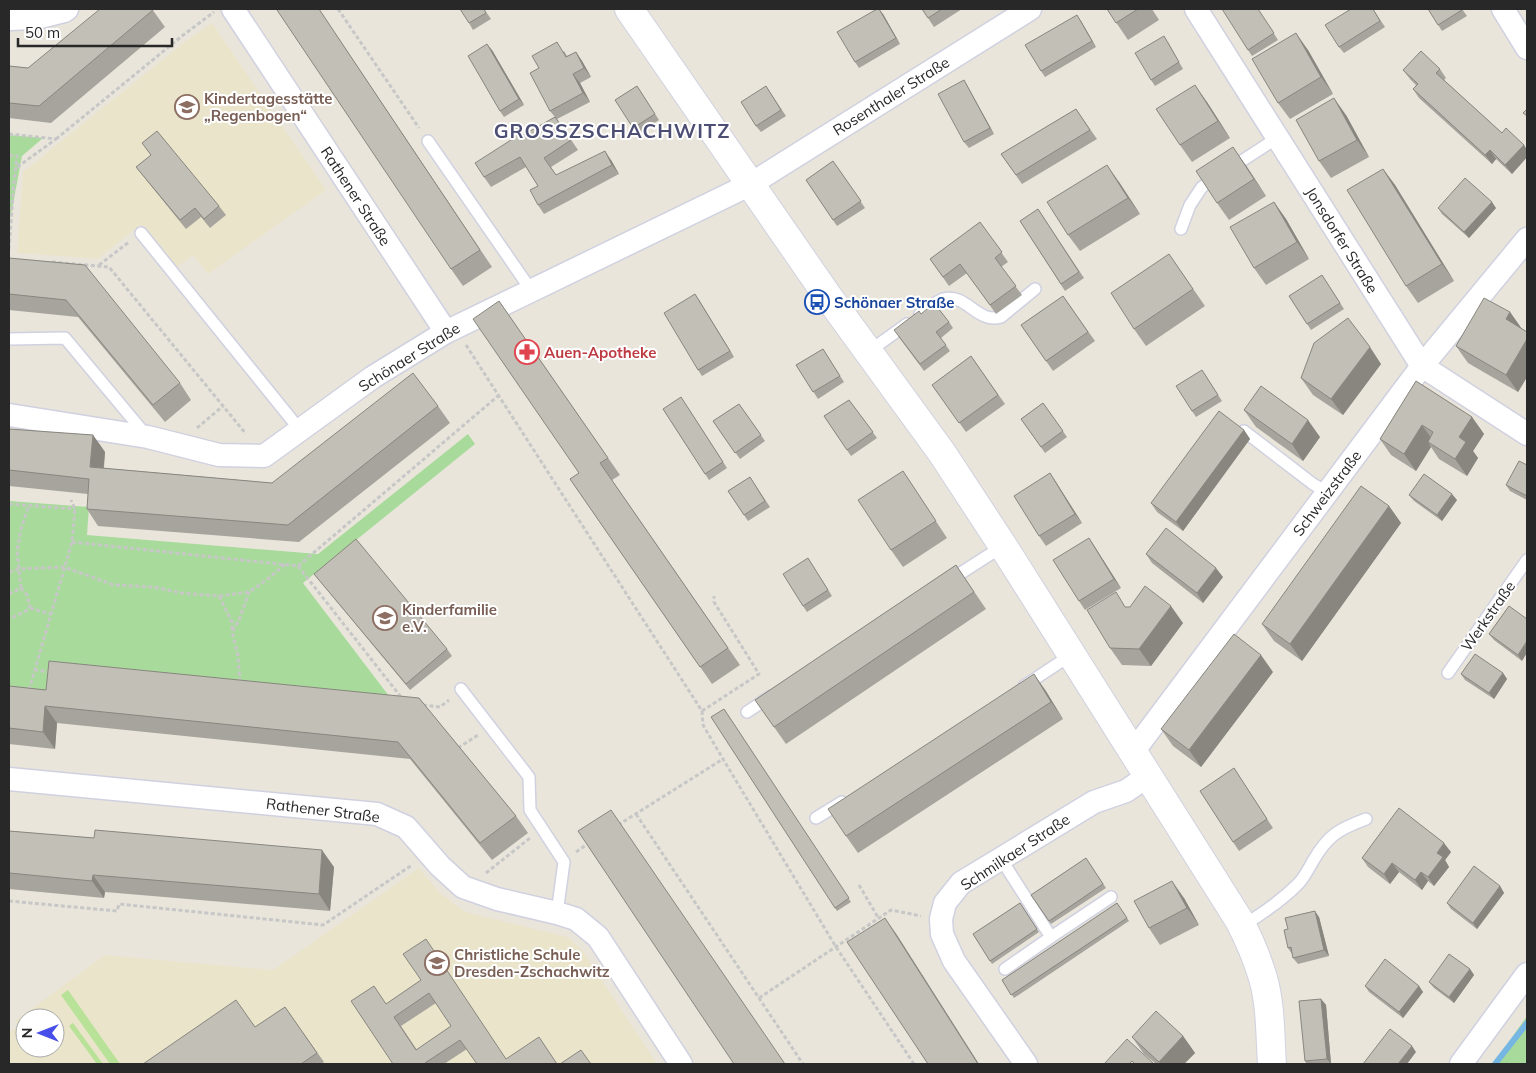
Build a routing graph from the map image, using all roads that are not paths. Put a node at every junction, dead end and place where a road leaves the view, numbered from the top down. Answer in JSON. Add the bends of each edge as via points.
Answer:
{"nodes":[{"id":1,"x":67,"y":9,"type":"edge"},
{"id":2,"x":233,"y":9,"type":"edge"},
{"id":3,"x":629,"y":9,"type":"edge"},
{"id":4,"x":1030,"y":9,"type":"edge"},
{"id":5,"x":1196,"y":9,"type":"edge"},
{"id":6,"x":1503,"y":9,"type":"edge"},
{"id":7,"x":9,"y":19,"type":"edge"},
{"id":8,"x":1527,"y":48,"type":"edge"},
{"id":9,"x":1277,"y":138,"type":"junction"},
{"id":10,"x":428,"y":141,"type":"road end"},
{"id":11,"x":751,"y":184,"type":"junction"},
{"id":12,"x":1181,"y":229,"type":"dead end"},
{"id":13,"x":141,"y":233,"type":"road end"},
{"id":14,"x":1527,"y":239,"type":"edge"},
{"id":15,"x":1035,"y":289,"type":"dead end"},
{"id":16,"x":532,"y":290,"type":"junction"},
{"id":17,"x":450,"y":330,"type":"junction"},
{"id":18,"x":9,"y":339,"type":"edge"},
{"id":19,"x":868,"y":352,"type":"junction"},
{"id":20,"x":1422,"y":366,"type":"junction"},
{"id":21,"x":9,"y":414,"type":"edge"},
{"id":22,"x":300,"y":430,"type":"junction"},
{"id":23,"x":1244,"y":431,"type":"edge"},
{"id":24,"x":1527,"y":434,"type":"edge"},
{"id":25,"x":148,"y":437,"type":"junction"},
{"id":26,"x":1327,"y":492,"type":"junction"},
{"id":27,"x":1003,"y":546,"type":"junction"},
{"id":28,"x":1527,"y":560,"type":"edge"},
{"id":29,"x":937,"y":589,"type":"edge"},
{"id":30,"x":1072,"y":655,"type":"junction"},
{"id":31,"x":1448,"y":673,"type":"dead end"},
{"id":32,"x":461,"y":690,"type":"road end"},
{"id":33,"x":780,"y":690,"type":"edge"},
{"id":34,"x":1014,"y":692,"type":"edge"},
{"id":35,"x":747,"y":712,"type":"dead end"},
{"id":36,"x":1134,"y":752,"type":"junction"},
{"id":37,"x":1148,"y":776,"type":"junction"},
{"id":38,"x":9,"y":778,"type":"edge"},
{"id":39,"x":849,"y":797,"type":"edge"},
{"id":40,"x":816,"y":818,"type":"dead end"},
{"id":41,"x":1366,"y":819,"type":"dead end"},
{"id":42,"x":1001,"y":859,"type":"junction"},
{"id":43,"x":1111,"y":898,"type":"dead end"},
{"id":44,"x":557,"y":912,"type":"junction"},
{"id":45,"x":1242,"y":926,"type":"junction"},
{"id":46,"x":1051,"y":938,"type":"junction"},
{"id":47,"x":1005,"y":970,"type":"dead end"},
{"id":48,"x":1527,"y":974,"type":"edge"},
{"id":49,"x":681,"y":1064,"type":"edge"},
{"id":50,"x":1026,"y":1064,"type":"edge"},
{"id":51,"x":1272,"y":1064,"type":"edge"},
{"id":52,"x":1461,"y":1064,"type":"edge"}],
"edges":[{"from":1,"to":7,"type":"street","via":[[36,18]]},
{"from":2,"to":17,"type":"street","name":"Rathener Straße"},
{"from":3,"to":11,"type":"street"},
{"from":4,"to":11,"type":"street","name":"Rosenthaler Straße"},
{"from":5,"to":9,"type":"street","name":"Jonsdorfer Straße"},
{"from":6,"to":8,"type":"street"},
{"from":9,"to":12,"type":"lane","via":[[1202,187],[1190,205]]},
{"from":9,"to":20,"type":"street","name":"Jonsdorfer Straße"},
{"from":10,"to":16,"type":"lane"},
{"from":11,"to":16,"type":"street","name":"Schönaer Straße"},
{"from":11,"to":19,"type":"street"},
{"from":13,"to":22,"type":"lane"},
{"from":14,"to":20,"type":"street","name":"Schweizstraße"},
{"from":15,"to":19,"type":"lane","via":[[1001,317],[994,319],[982,316],[954,298],[943,299]]},
{"from":16,"to":17,"type":"street","name":"Schönaer Straße"},
{"from":17,"to":22,"type":"street","name":"Schönaer Straße","via":[[373,377]]},
{"from":18,"to":25,"type":"lane","via":[[65,338]]},
{"from":19,"to":27,"type":"street","via":[[942,453]]},
{"from":20,"to":24,"type":"street","name":"Jonsdorfer Straße"},
{"from":20,"to":26,"type":"street","name":"Schweizstraße"},
{"from":21,"to":25,"type":"street"},
{"from":22,"to":25,"type":"street","name":"Schönaer Straße","via":[[264,456],[219,455]]},
{"from":23,"to":26,"type":"lane"},
{"from":26,"to":36,"type":"street","name":"Schweizstraße"},
{"from":27,"to":29,"type":"lane"},
{"from":27,"to":30,"type":"street"},
{"from":28,"to":31,"type":"lane","name":"Werkstraße"},
{"from":30,"to":34,"type":"lane"},
{"from":30,"to":36,"type":"street"},
{"from":32,"to":44,"type":"lane","via":[[529,777],[530,810],[564,862]]},
{"from":33,"to":35,"type":"lane"},
{"from":36,"to":37,"type":"street"},
{"from":37,"to":42,"type":"street","name":"Schmilkaer Straße","via":[[1126,791],[1094,802]]},
{"from":37,"to":45,"type":"street"},
{"from":38,"to":44,"type":"street","name":"Rathener Straße","via":[[378,814],[406,827],[463,886],[497,898]]},
{"from":39,"to":40,"type":"lane"},
{"from":41,"to":45,"type":"lane","via":[[1345,826],[1331,836],[1300,883]]},
{"from":42,"to":46,"type":"lane"},
{"from":42,"to":50,"type":"street","name":"Schmilkaer Straße","via":[[961,883],[945,904],[942,934],[954,961]]},
{"from":43,"to":46,"type":"lane"},
{"from":44,"to":49,"type":"street","name":"Rathener Straße","via":[[576,919],[598,937]]},
{"from":45,"to":51,"type":"street","via":[[1263,980]]},
{"from":46,"to":47,"type":"lane"},
{"from":48,"to":52,"type":"street"}]}
